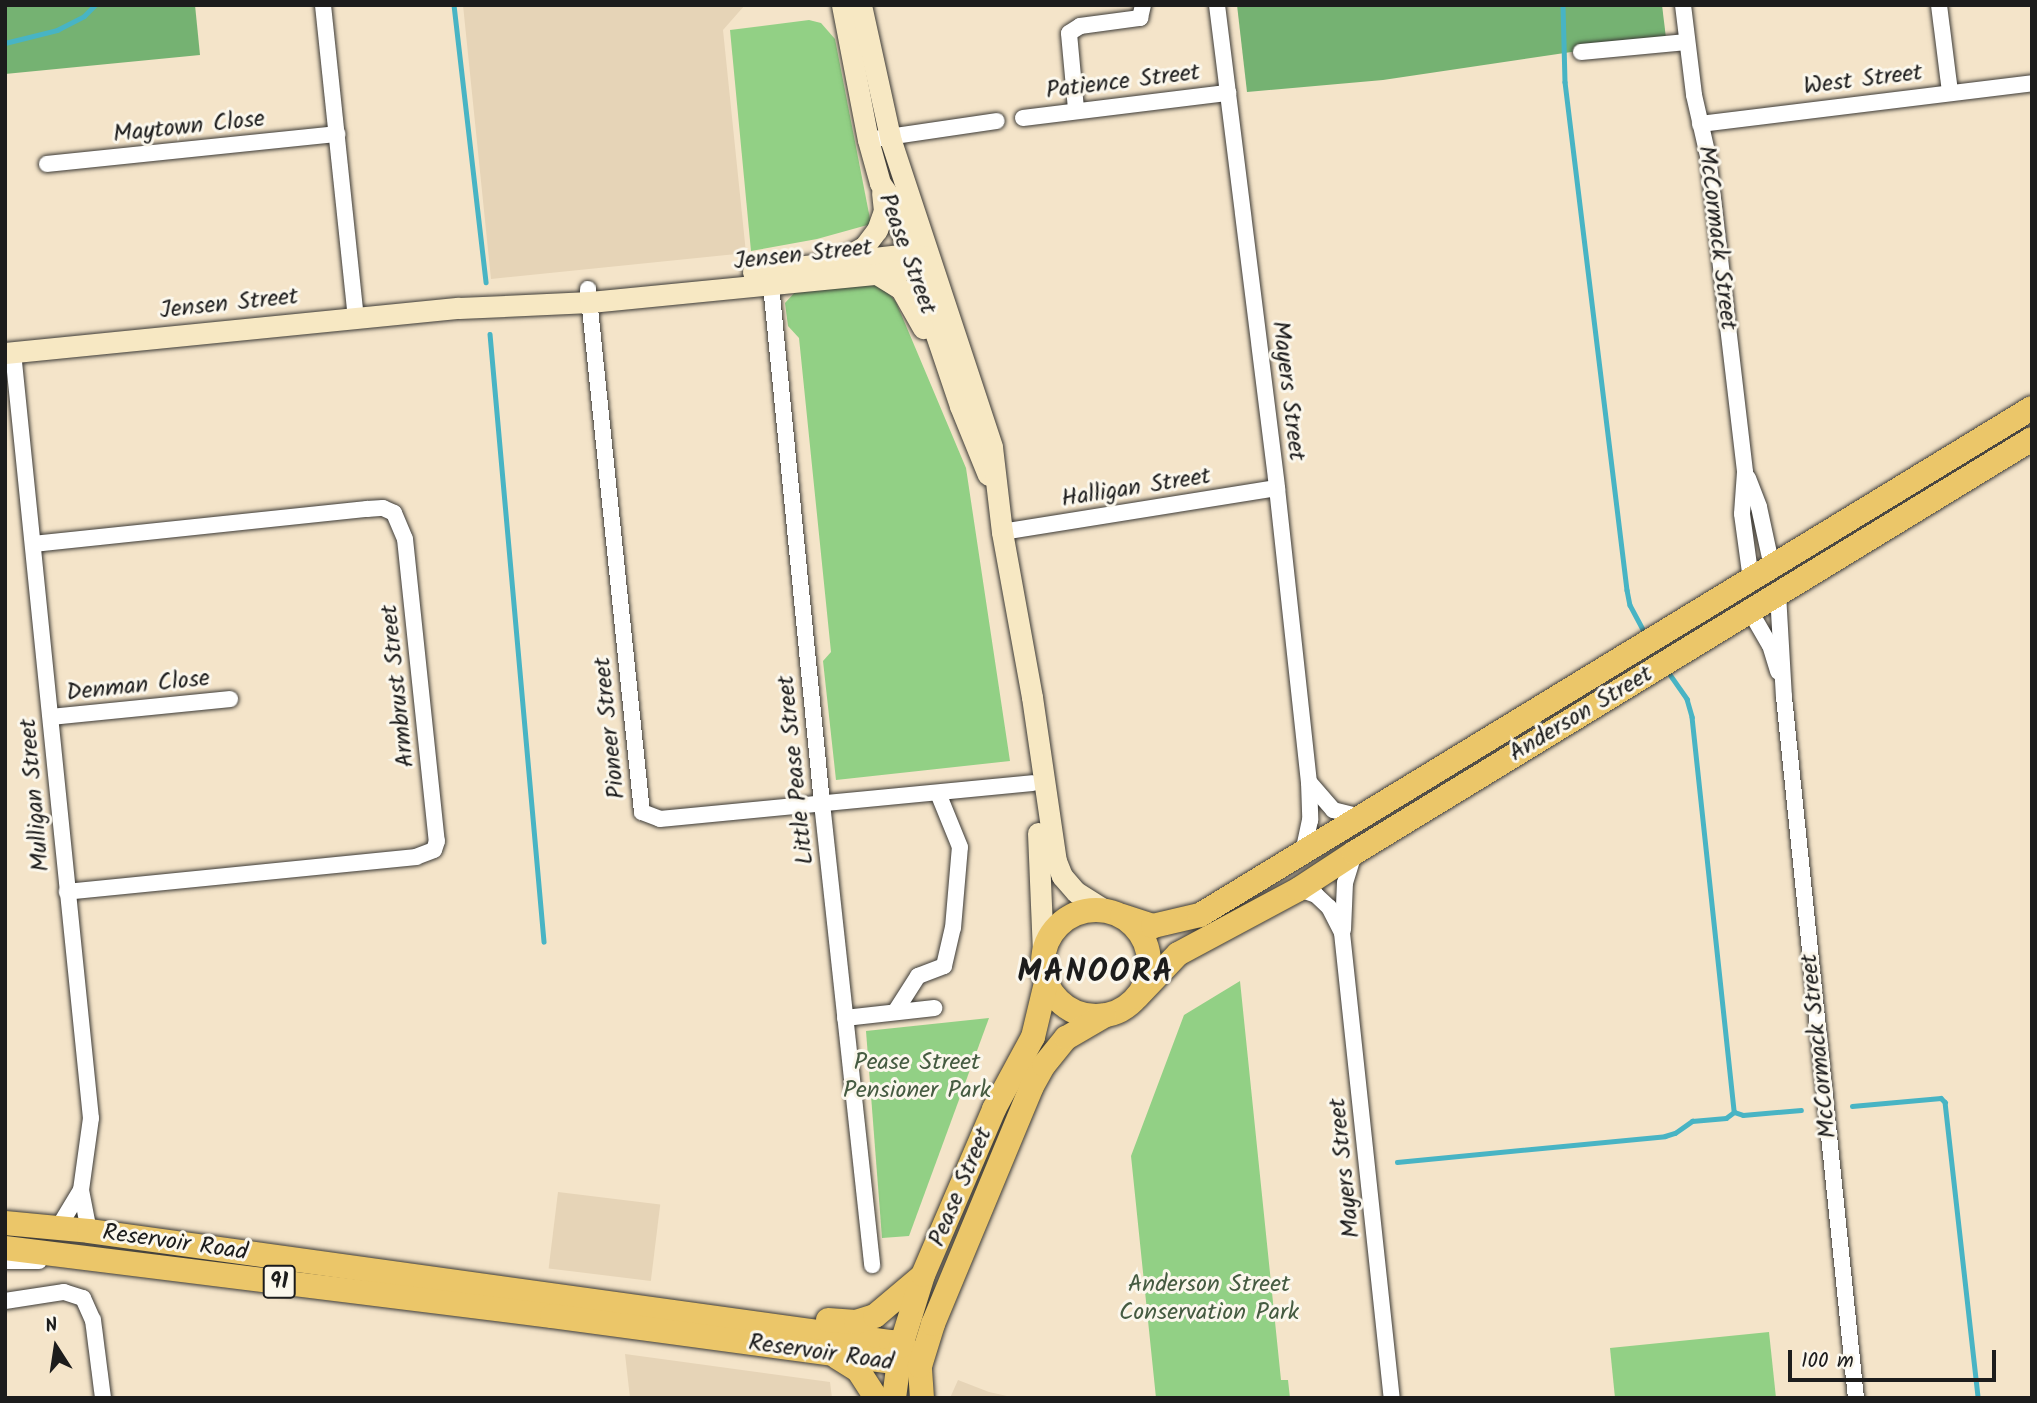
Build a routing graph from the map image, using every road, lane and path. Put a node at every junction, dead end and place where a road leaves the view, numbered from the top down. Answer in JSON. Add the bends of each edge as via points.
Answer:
{"nodes":[{"id":1,"x":323,"y":5,"type":"edge"},
{"id":2,"x":842,"y":5,"type":"edge"},
{"id":3,"x":861,"y":5,"type":"edge"},
{"id":4,"x":1143,"y":5,"type":"edge"},
{"id":5,"x":1217,"y":5,"type":"edge"},
{"id":6,"x":1683,"y":5,"type":"edge"},
{"id":7,"x":1939,"y":5,"type":"edge"},
{"id":8,"x":1687,"y":41,"type":"junction"},
{"id":9,"x":1581,"y":52,"type":"dead end"},
{"id":10,"x":2032,"y":83,"type":"edge"},
{"id":11,"x":1228,"y":93,"type":"junction"},
{"id":12,"x":1950,"y":93,"type":"junction"},
{"id":13,"x":1076,"y":109,"type":"junction"},
{"id":14,"x":1023,"y":118,"type":"dead end"},
{"id":15,"x":997,"y":121,"type":"dead end"},
{"id":16,"x":1700,"y":124,"type":"junction"},
{"id":17,"x":337,"y":134,"type":"junction"},
{"id":18,"x":890,"y":136,"type":"junction"},
{"id":19,"x":868,"y":140,"type":"junction"},
{"id":20,"x":47,"y":164,"type":"dead end"},
{"id":21,"x":880,"y":184,"type":"junction"},
{"id":22,"x":917,"y":259,"type":"junction"},
{"id":23,"x":838,"y":261,"type":"junction"},
{"id":24,"x":877,"y":274,"type":"junction"},
{"id":25,"x":770,"y":277,"type":"junction"},
{"id":26,"x":589,"y":296,"type":"junction"},
{"id":27,"x":356,"y":318,"type":"junction"},
{"id":28,"x":9,"y":353,"type":"edge"},
{"id":29,"x":948,"y":373,"type":"junction"},
{"id":30,"x":2032,"y":408,"type":"edge"},
{"id":31,"x":2032,"y":439,"type":"edge"},
{"id":32,"x":1745,"y":472,"type":"junction"},
{"id":33,"x":1277,"y":488,"type":"junction"},
{"id":34,"x":998,"y":496,"type":"junction"},
{"id":35,"x":1002,"y":532,"type":"junction"},
{"id":36,"x":33,"y":544,"type":"junction"},
{"id":37,"x":1772,"y":567,"type":"junction"},
{"id":38,"x":1751,"y":580,"type":"junction"},
{"id":39,"x":1778,"y":594,"type":"junction"},
{"id":40,"x":1750,"y":611,"type":"junction"},
{"id":41,"x":1784,"y":694,"type":"junction"},
{"id":42,"x":230,"y":699,"type":"dead end"},
{"id":43,"x":51,"y":718,"type":"junction"},
{"id":44,"x":1309,"y":782,"type":"junction"},
{"id":45,"x":1038,"y":783,"type":"junction"},
{"id":46,"x":938,"y":793,"type":"junction"},
{"id":47,"x":822,"y":803,"type":"junction"},
{"id":48,"x":1362,"y":817,"type":"junction"},
{"id":49,"x":1303,"y":852,"type":"junction"},
{"id":50,"x":1354,"y":852,"type":"junction"},
{"id":51,"x":1298,"y":889,"type":"junction"},
{"id":52,"x":68,"y":892,"type":"junction"},
{"id":53,"x":1114,"y":914,"type":"junction"},
{"id":54,"x":1342,"y":933,"type":"junction"},
{"id":55,"x":1043,"y":953,"type":"junction"},
{"id":56,"x":1046,"y":983,"type":"junction"},
{"id":57,"x":1137,"y":997,"type":"junction"},
{"id":58,"x":934,"y":1008,"type":"dead end"},
{"id":59,"x":895,"y":1012,"type":"junction"},
{"id":60,"x":1104,"y":1016,"type":"junction"},
{"id":61,"x":845,"y":1018,"type":"junction"},
{"id":62,"x":81,"y":1190,"type":"junction"},
{"id":63,"x":5,"y":1223,"type":"edge"},
{"id":64,"x":58,"y":1228,"type":"junction"},
{"id":65,"x":89,"y":1231,"type":"junction"},
{"id":66,"x":5,"y":1248,"type":"edge"},
{"id":67,"x":61,"y":1254,"type":"junction"},
{"id":68,"x":5,"y":1261,"type":"edge"},
{"id":69,"x":872,"y":1265,"type":"dead end"},
{"id":70,"x":923,"y":1275,"type":"junction"},
{"id":71,"x":5,"y":1301,"type":"edge"},
{"id":72,"x":704,"y":1317,"type":"junction"},
{"id":73,"x":830,"y":1355,"type":"junction"},
{"id":74,"x":906,"y":1359,"type":"junction"},
{"id":75,"x":103,"y":1398,"type":"edge"},
{"id":76,"x":876,"y":1398,"type":"edge"},
{"id":77,"x":894,"y":1398,"type":"edge"},
{"id":78,"x":922,"y":1398,"type":"edge"},
{"id":79,"x":1392,"y":1398,"type":"edge"},
{"id":80,"x":1856,"y":1398,"type":"edge"}],
"edges":[{"from":1,"to":17,"type":"street"},
{"from":2,"to":19,"type":"street","name":"Pease Street"},
{"from":3,"to":18,"type":"street","name":"Pease Street"},
{"from":4,"to":13,"type":"street","via":[[1140,18],[1080,26],[1069,33]]},
{"from":5,"to":11,"type":"street","name":"Mayers Street"},
{"from":6,"to":8,"type":"street","name":"McCormack Street"},
{"from":7,"to":12,"type":"street"},
{"from":8,"to":9,"type":"street"},
{"from":8,"to":16,"type":"street","name":"McCormack Street"},
{"from":10,"to":12,"type":"street","name":"West Street"},
{"from":11,"to":13,"type":"street","name":"Patience Street"},
{"from":11,"to":33,"type":"street","name":"Mayers Street"},
{"from":12,"to":16,"type":"street","name":"West Street"},
{"from":13,"to":14,"type":"street","name":"Patience Street"},
{"from":15,"to":18,"type":"street"},
{"from":16,"to":32,"type":"street","name":"McCormack Street","via":[[1708,156]]},
{"from":17,"to":20,"type":"street","name":"Maytown Close"},
{"from":17,"to":27,"type":"street"},
{"from":18,"to":19,"type":"street"},
{"from":18,"to":22,"type":"street","name":"Pease Street"},
{"from":19,"to":21,"type":"street","name":"Pease Street"},
{"from":21,"to":22,"type":"street","name":"Pease Street"},
{"from":21,"to":23,"type":"street","via":[[884,211],[877,230],[864,247]]},
{"from":22,"to":23,"type":"street","name":"Jensen Street"},
{"from":22,"to":24,"type":"street","name":"Jensen Street"},
{"from":22,"to":29,"type":"street","name":"Pease Street"},
{"from":22,"to":34,"type":"street","name":"Pease Street","via":[[988,435]]},
{"from":23,"to":25,"type":"street","name":"Jensen Street"},
{"from":24,"to":25,"type":"street","name":"Jensen Street"},
{"from":24,"to":29,"type":"street","via":[[907,296]]},
{"from":25,"to":26,"type":"street","name":"Jensen Street"},
{"from":25,"to":47,"type":"street","name":"Little Pease Street"},
{"from":26,"to":27,"type":"street","name":"Jensen Street","via":[[504,299]]},
{"from":26,"to":47,"type":"street","name":"Pioneer Street","via":[[642,812],[660,819]]},
{"from":27,"to":28,"type":"street","name":"Jensen Street"},
{"from":28,"to":36,"type":"street","name":"Mulligan Street"},
{"from":29,"to":34,"type":"street","name":"Pease Street"},
{"from":30,"to":37,"type":"main road","name":"Anderson Street"},
{"from":31,"to":39,"type":"main road","name":"Anderson Street"},
{"from":32,"to":37,"type":"street","name":"McCormack Street","via":[[1759,507]]},
{"from":32,"to":38,"type":"street","name":"McCormack Street","via":[[1742,514]]},
{"from":33,"to":35,"type":"street","name":"Halligan Street"},
{"from":33,"to":44,"type":"street","name":"Mayers Street"},
{"from":34,"to":35,"type":"street","name":"Pease Street"},
{"from":35,"to":45,"type":"street","name":"Pease Street","via":[[1032,697]]},
{"from":36,"to":43,"type":"street","name":"Mulligan Street"},
{"from":36,"to":52,"type":"street","name":"Armbrust Street","via":[[367,509],[394,513],[405,539],[437,841],[434,850],[416,857]]},
{"from":37,"to":38,"type":"main road","name":"Anderson Street"},
{"from":37,"to":39,"type":"main road","name":"McCormack Street"},
{"from":38,"to":40,"type":"main road","name":"McCormack Street"},
{"from":38,"to":48,"type":"main road","name":"Anderson Street"},
{"from":39,"to":40,"type":"main road","name":"Anderson Street"},
{"from":39,"to":41,"type":"street","name":"McCormack Street"},
{"from":40,"to":41,"type":"street","name":"McCormack Street","via":[[1771,649]]},
{"from":40,"to":50,"type":"main road","name":"Anderson Street"},
{"from":41,"to":80,"type":"street","name":"McCormack Street"},
{"from":42,"to":43,"type":"street","name":"Denman Close"},
{"from":43,"to":52,"type":"street","name":"Mulligan Street"},
{"from":44,"to":48,"type":"street","via":[[1333,810]]},
{"from":44,"to":49,"type":"street","name":"Mayers Street","via":[[1310,820]]},
{"from":45,"to":46,"type":"street","name":"Pioneer Street"},
{"from":45,"to":53,"type":"street","name":"Pease Street","via":[[1059,871],[1081,896]]},
{"from":45,"to":55,"type":"street","name":"Pease Street"},
{"from":46,"to":47,"type":"street","name":"Pioneer Street"},
{"from":46,"to":59,"type":"street","via":[[960,847],[954,928],[944,966],[918,976]]},
{"from":47,"to":61,"type":"street","name":"Little Pease Street"},
{"from":48,"to":49,"type":"main road","name":"Anderson Street"},
{"from":49,"to":53,"type":"main road","name":"Anderson Street","via":[[1191,919],[1153,926]]},
{"from":50,"to":51,"type":"main road","name":"Anderson Street"},
{"from":50,"to":54,"type":"street","name":"Mayers Street","via":[[1345,883]]},
{"from":51,"to":54,"type":"street","name":"Mayers Street","via":[[1329,907]]},
{"from":51,"to":57,"type":"main road","name":"Anderson Street","via":[[1178,954]]},
{"from":52,"to":62,"type":"street","name":"Mulligan Street","via":[[91,1118]]},
{"from":53,"to":55,"type":"main road","via":[[1082,912],[1066,919],[1054,930]]},
{"from":53,"to":57,"type":"main road","via":[[1141,934],[1149,953],[1147,979]]},
{"from":54,"to":79,"type":"street","name":"Mayers Street"},
{"from":55,"to":56,"type":"main road"},
{"from":56,"to":60,"type":"main road","via":[[1069,1009]]},
{"from":56,"to":70,"type":"main road","name":"Pease Street","via":[[1033,1037],[994,1109]]},
{"from":57,"to":60,"type":"main road"},
{"from":58,"to":59,"type":"street"},
{"from":59,"to":61,"type":"street"},
{"from":60,"to":74,"type":"main road","name":"Pease Street","via":[[1066,1038],[1044,1065],[948,1284]]},
{"from":61,"to":69,"type":"street","name":"Little Pease Street"},
{"from":62,"to":64,"type":"street","name":"Mulligan Street"},
{"from":62,"to":65,"type":"street","name":"Mulligan Street"},
{"from":63,"to":64,"type":"main road","name":"Reservoir Road","number":"91"},
{"from":64,"to":65,"type":"main road","name":"Reservoir Road","number":"91"},
{"from":65,"to":72,"type":"main road","name":"Reservoir Road","number":"91"},
{"from":66,"to":67,"type":"main road","name":"Reservoir Road","number":"91"},
{"from":67,"to":68,"type":"street","via":[[30,1262]]},
{"from":67,"to":73,"type":"main road","name":"Reservoir Road","number":"91"},
{"from":70,"to":72,"type":"main road","via":[[883,1312],[856,1322],[751,1310]]},
{"from":70,"to":74,"type":"main road","name":"Pease Street"},
{"from":71,"to":75,"type":"street","via":[[64,1292],[83,1298],[93,1320]]},
{"from":72,"to":74,"type":"main road","name":"Reservoir Road","number":"91"},
{"from":73,"to":74,"type":"main road","name":"Reservoir Road"},
{"from":73,"to":76,"type":"main road","number":"91","via":[[858,1370]]},
{"from":74,"to":77,"type":"main road","name":"Pease Street"},
{"from":74,"to":78,"type":"main road","name":"Pease Street"}]}
